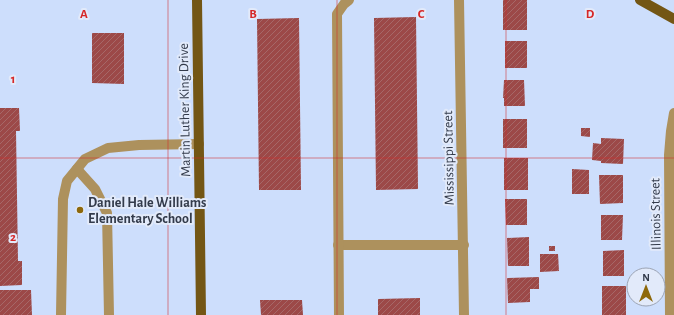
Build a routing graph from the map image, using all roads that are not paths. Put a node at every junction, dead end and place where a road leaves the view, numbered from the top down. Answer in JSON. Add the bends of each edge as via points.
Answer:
{"nodes":[{"id":1,"x":197,"y":0,"type":"edge"},
{"id":2,"x":349,"y":0,"type":"edge"},
{"id":3,"x":459,"y":0,"type":"edge"},
{"id":4,"x":640,"y":0,"type":"edge"},
{"id":5,"x":674,"y":19,"type":"edge"},
{"id":6,"x":674,"y":113,"type":"edge"},
{"id":7,"x":199,"y":144,"type":"junction"},
{"id":8,"x":77,"y":169,"type":"junction"},
{"id":9,"x":672,"y":222,"type":"edge"},
{"id":10,"x":338,"y":245,"type":"junction"},
{"id":11,"x":464,"y":245,"type":"junction"},
{"id":12,"x":61,"y":315,"type":"edge"},
{"id":13,"x":109,"y":315,"type":"edge"},
{"id":14,"x":201,"y":315,"type":"edge"},
{"id":15,"x":339,"y":315,"type":"edge"},
{"id":16,"x":464,"y":315,"type":"edge"},
{"id":17,"x":670,"y":315,"type":"edge"}],
"edges":[{"from":1,"to":7,"type":"main road","name":"Martin Luther King Drive"},
{"from":2,"to":10,"type":"street","via":[[337,14]]},
{"from":3,"to":11,"type":"street","name":"Mississippi Street"},
{"from":4,"to":5,"type":"main road"},
{"from":6,"to":9,"type":"street","name":"Illinois Street","via":[[669,156]]},
{"from":7,"to":8,"type":"street","via":[[108,148],[85,159]]},
{"from":7,"to":14,"type":"main road","name":"Martin Luther King Drive"},
{"from":8,"to":12,"type":"street","via":[[67,181],[63,198]]},
{"from":8,"to":13,"type":"street","via":[[95,189],[107,213]]},
{"from":9,"to":17,"type":"street","name":"Illinois Street"},
{"from":10,"to":11,"type":"street"},
{"from":10,"to":15,"type":"street"},
{"from":11,"to":16,"type":"street","name":"Mississippi Street"}]}
